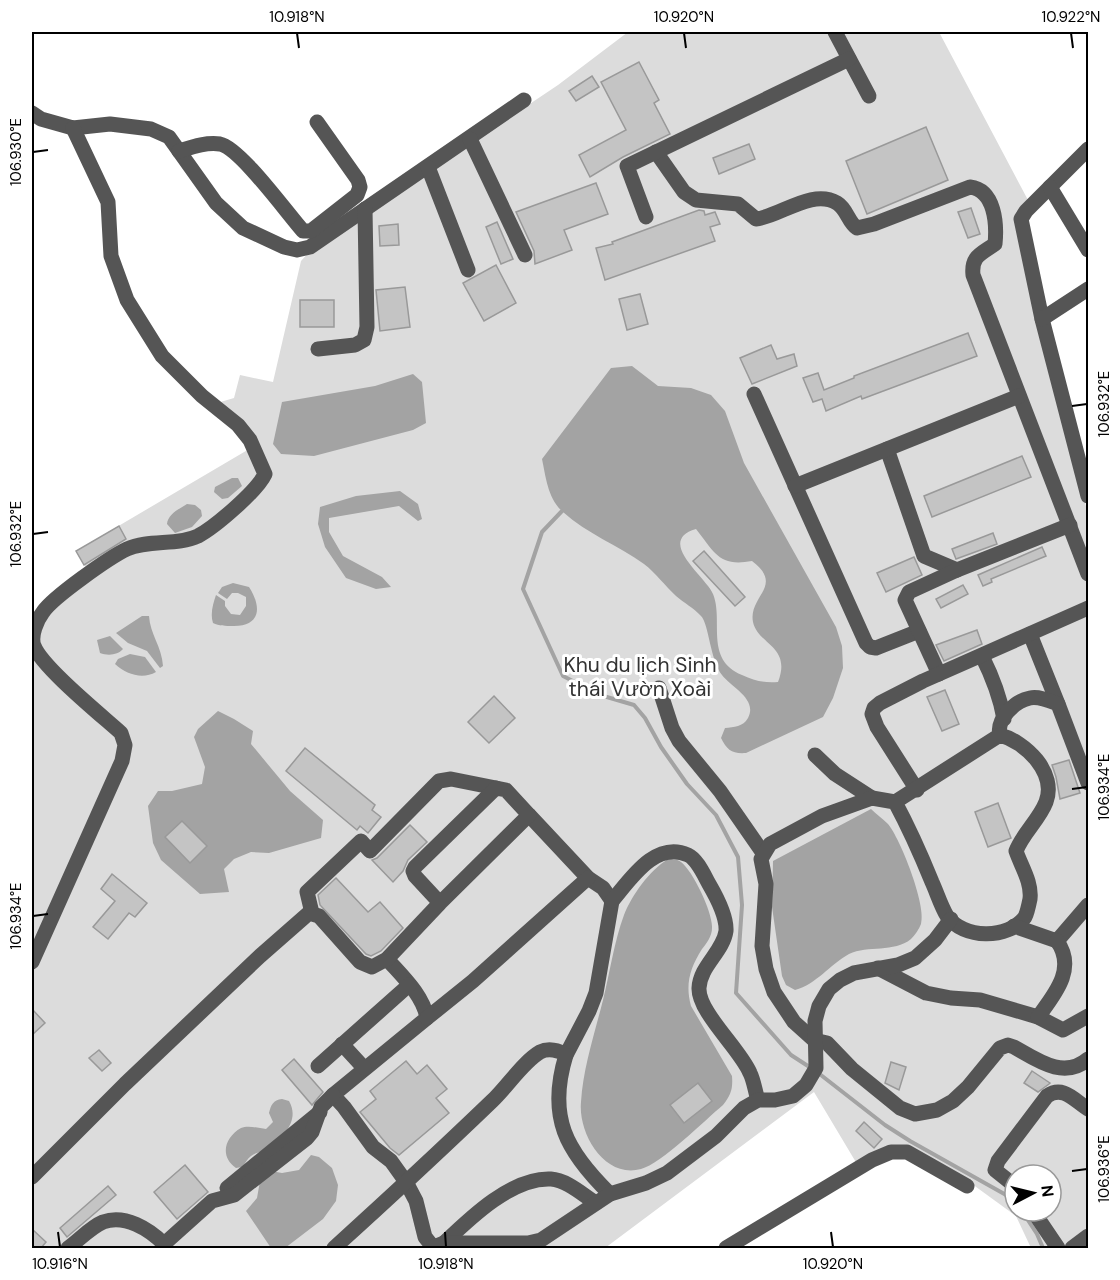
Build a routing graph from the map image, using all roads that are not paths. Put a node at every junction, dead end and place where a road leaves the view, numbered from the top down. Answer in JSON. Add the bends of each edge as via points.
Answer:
{"nodes":[{"id":1,"x":835,"y":32,"type":"edge"},
{"id":2,"x":849,"y":58,"type":"junction"},
{"id":3,"x":869,"y":96,"type":"dead end"},
{"id":4,"x":524,"y":100,"type":"dead end"},
{"id":5,"x":32,"y":113,"type":"edge"},
{"id":6,"x":317,"y":122,"type":"dead end"},
{"id":7,"x":73,"y":128,"type":"junction"},
{"id":8,"x":470,"y":139,"type":"junction"},
{"id":9,"x":1089,"y":149,"type":"edge"},
{"id":10,"x":179,"y":151,"type":"junction"},
{"id":11,"x":656,"y":152,"type":"junction"},
{"id":12,"x":428,"y":167,"type":"junction"},
{"id":13,"x":1050,"y":187,"type":"junction"},
{"id":14,"x":365,"y":209,"type":"junction"},
{"id":15,"x":646,"y":217,"type":"dead end"},
{"id":16,"x":1089,"y":250,"type":"edge"},
{"id":17,"x":525,"y":255,"type":"dead end"},
{"id":18,"x":468,"y":270,"type":"dead end"},
{"id":19,"x":1089,"y":289,"type":"edge"},
{"id":20,"x":1042,"y":319,"type":"junction"},
{"id":21,"x":318,"y":349,"type":"dead end"},
{"id":22,"x":754,"y":394,"type":"dead end"},
{"id":23,"x":1019,"y":396,"type":"junction"},
{"id":24,"x":887,"y":449,"type":"junction"},
{"id":25,"x":795,"y":486,"type":"junction"},
{"id":26,"x":1089,"y":496,"type":"edge"},
{"id":27,"x":1070,"y":525,"type":"junction"},
{"id":28,"x":957,"y":570,"type":"junction"},
{"id":29,"x":1089,"y":574,"type":"edge"},
{"id":30,"x":1089,"y":608,"type":"edge"},
{"id":31,"x":919,"y":631,"type":"junction"},
{"id":32,"x":1030,"y":634,"type":"junction"},
{"id":33,"x":982,"y":656,"type":"junction"},
{"id":34,"x":939,"y":674,"type":"junction"},
{"id":35,"x":659,"y":688,"type":"dead end"},
{"id":36,"x":1058,"y":704,"type":"junction"},
{"id":37,"x":1004,"y":718,"type":"junction"},
{"id":38,"x":1000,"y":735,"type":"junction"},
{"id":39,"x":815,"y":755,"type":"dead end"},
{"id":40,"x":1089,"y":783,"type":"edge"},
{"id":41,"x":496,"y":788,"type":"junction"},
{"id":42,"x":917,"y":790,"type":"junction"},
{"id":43,"x":872,"y":798,"type":"junction"},
{"id":44,"x":895,"y":802,"type":"junction"},
{"id":45,"x":529,"y":815,"type":"junction"},
{"id":46,"x":763,"y":853,"type":"junction"},
{"id":47,"x":588,"y":878,"type":"junction"},
{"id":48,"x":612,"y":901,"type":"junction"},
{"id":49,"x":440,"y":903,"type":"junction"},
{"id":50,"x":1089,"y":905,"type":"edge"},
{"id":51,"x":312,"y":913,"type":"junction"},
{"id":52,"x":951,"y":919,"type":"junction"},
{"id":53,"x":1014,"y":926,"type":"junction"},
{"id":54,"x":1058,"y":941,"type":"junction"},
{"id":55,"x":387,"y":959,"type":"junction"},
{"id":56,"x":32,"y":962,"type":"edge"},
{"id":57,"x":878,"y":968,"type":"junction"},
{"id":58,"x":409,"y":985,"type":"junction"},
{"id":59,"x":819,"y":1006,"type":"junction"},
{"id":60,"x":789,"y":1014,"type":"junction"},
{"id":61,"x":1089,"y":1016,"type":"edge"},
{"id":62,"x":1038,"y":1017,"type":"junction"},
{"id":63,"x":427,"y":1018,"type":"junction"},
{"id":64,"x":814,"y":1040,"type":"junction"},
{"id":65,"x":342,"y":1044,"type":"junction"},
{"id":66,"x":566,"y":1055,"type":"junction"},
{"id":67,"x":1089,"y":1059,"type":"edge"},
{"id":68,"x":318,"y":1066,"type":"dead end"},
{"id":69,"x":364,"y":1068,"type":"junction"},
{"id":70,"x":333,"y":1095,"type":"junction"},
{"id":71,"x":758,"y":1100,"type":"junction"},
{"id":72,"x":1089,"y":1109,"type":"edge"},
{"id":73,"x":1003,"y":1176,"type":"edge"},
{"id":74,"x":32,"y":1177,"type":"edge"},
{"id":75,"x":406,"y":1182,"type":"junction"},
{"id":76,"x":967,"y":1186,"type":"dead end"},
{"id":77,"x":610,"y":1194,"type":"junction"},
{"id":78,"x":596,"y":1203,"type":"junction"},
{"id":79,"x":1041,"y":1223,"type":"edge"},
{"id":80,"x":1089,"y":1236,"type":"edge"},
{"id":81,"x":162,"y":1246,"type":"edge"},
{"id":82,"x":436,"y":1246,"type":"edge"},
{"id":83,"x":68,"y":1248,"type":"edge"},
{"id":84,"x":334,"y":1248,"type":"edge"},
{"id":85,"x":726,"y":1248,"type":"edge"},
{"id":86,"x":1058,"y":1248,"type":"edge"},
{"id":87,"x":1072,"y":1248,"type":"edge"}],
"edges":[{"from":1,"to":2,"type":"street"},
{"from":2,"to":3,"type":"street"},
{"from":2,"to":11,"type":"street"},
{"from":4,"to":8,"type":"street"},
{"from":5,"to":7,"type":"street"},
{"from":6,"to":10,"type":"street","via":[[360,188],[357,195],[311,231],[303,231],[239,155],[222,144]]},
{"from":7,"to":10,"type":"street","via":[[110,124],[151,129],[169,137]]},
{"from":7,"to":56,"type":"street","via":[[108,201],[111,255],[127,300],[162,356],[250,440],[264,474],[254,490],[206,531],[184,540],[128,549],[52,601],[41,613],[33,645],[46,664],[121,733],[124,751]]},
{"from":8,"to":12,"type":"street"},
{"from":8,"to":17,"type":"street"},
{"from":9,"to":13,"type":"street"},
{"from":10,"to":14,"type":"street","via":[[216,203],[243,228],[284,247],[310,247]]},
{"from":11,"to":15,"type":"street","via":[[627,166]]},
{"from":11,"to":23,"type":"street","via":[[684,192],[696,200],[738,204],[756,219],[783,208],[824,200],[837,203],[857,228],[970,187],[979,188],[989,198],[996,231],[995,244],[975,258],[974,275]]},
{"from":12,"to":14,"type":"street"},
{"from":12,"to":18,"type":"street"},
{"from":13,"to":16,"type":"street"},
{"from":13,"to":20,"type":"street","via":[[1021,219]]},
{"from":14,"to":21,"type":"street","via":[[364,340],[355,345]]},
{"from":19,"to":20,"type":"street"},
{"from":20,"to":26,"type":"street"},
{"from":22,"to":25,"type":"street"},
{"from":23,"to":24,"type":"street"},
{"from":23,"to":27,"type":"street"},
{"from":24,"to":25,"type":"street"},
{"from":24,"to":28,"type":"street","via":[[924,556]]},
{"from":25,"to":31,"type":"street","via":[[866,643],[876,648]]},
{"from":27,"to":28,"type":"street"},
{"from":27,"to":29,"type":"street"},
{"from":28,"to":31,"type":"street","via":[[909,592],[905,600]]},
{"from":30,"to":32,"type":"street"},
{"from":31,"to":34,"type":"street"},
{"from":32,"to":33,"type":"street"},
{"from":32,"to":36,"type":"street"},
{"from":33,"to":34,"type":"street"},
{"from":33,"to":37,"type":"street","via":[[998,692]]},
{"from":34,"to":42,"type":"street","via":[[880,703],[872,714]]},
{"from":35,"to":46,"type":"street","via":[[675,735]]},
{"from":36,"to":37,"type":"street","via":[[1030,698],[1009,709]]},
{"from":36,"to":40,"type":"street"},
{"from":37,"to":38,"type":"street"},
{"from":38,"to":42,"type":"street"},
{"from":38,"to":53,"type":"street","via":[[1020,744],[1039,762],[1048,794],[1046,804],[1016,851],[1029,882],[1030,897],[1025,916]]},
{"from":39,"to":43,"type":"street","via":[[835,774]]},
{"from":41,"to":45,"type":"street","via":[[506,790]]},
{"from":41,"to":49,"type":"street","via":[[413,871]]},
{"from":41,"to":51,"type":"street","via":[[451,778],[439,781],[370,851],[361,841],[307,892]]},
{"from":42,"to":44,"type":"street"},
{"from":43,"to":44,"type":"street"},
{"from":43,"to":46,"type":"street","via":[[822,816],[770,844]]},
{"from":44,"to":52,"type":"street"},
{"from":45,"to":47,"type":"street"},
{"from":45,"to":49,"type":"street"},
{"from":46,"to":60,"type":"street","via":[[766,884],[762,946],[774,992]]},
{"from":47,"to":48,"type":"street","via":[[603,888]]},
{"from":47,"to":63,"type":"street"},
{"from":48,"to":66,"type":"street","via":[[596,993]]},
{"from":48,"to":71,"type":"street","via":[[642,867],[664,852],[688,855],[698,865],[716,897],[726,928],[723,942],[699,988],[703,1006],[750,1073]]},
{"from":49,"to":55,"type":"street"},
{"from":50,"to":54,"type":"street"},
{"from":51,"to":55,"type":"street","via":[[322,918],[360,962],[372,967]]},
{"from":51,"to":74,"type":"street","via":[[260,956]]},
{"from":52,"to":53,"type":"street","via":[[960,928],[976,933],[991,934]]},
{"from":52,"to":57,"type":"street","via":[[915,958]]},
{"from":53,"to":54,"type":"street"},
{"from":54,"to":62,"type":"street","via":[[1065,968],[1059,989]]},
{"from":55,"to":58,"type":"street"},
{"from":57,"to":59,"type":"street","via":[[840,980]]},
{"from":57,"to":62,"type":"street","via":[[926,993],[980,1000]]},
{"from":58,"to":63,"type":"street"},
{"from":58,"to":65,"type":"street"},
{"from":59,"to":60,"type":"street"},
{"from":59,"to":64,"type":"street"},
{"from":60,"to":64,"type":"street"},
{"from":61,"to":62,"type":"street","via":[[1063,1030]]},
{"from":63,"to":69,"type":"street"},
{"from":64,"to":67,"type":"street","via":[[827,1043],[900,1108],[915,1114],[932,1112],[952,1101],[1000,1048],[1014,1047],[1052,1067],[1066,1069]]},
{"from":64,"to":71,"type":"street","via":[[816,1068],[806,1085],[793,1096]]},
{"from":65,"to":68,"type":"street"},
{"from":65,"to":69,"type":"street"},
{"from":66,"to":75,"type":"street","via":[[553,1050],[541,1052]]},
{"from":66,"to":77,"type":"street","via":[[558,1109],[562,1126],[587,1172]]},
{"from":69,"to":70,"type":"street"},
{"from":70,"to":75,"type":"street"},
{"from":70,"to":81,"type":"street","via":[[321,1107],[307,1138],[234,1195],[212,1201]]},
{"from":71,"to":77,"type":"street","via":[[667,1173]]},
{"from":72,"to":73,"type":"street","via":[[1060,1090],[1047,1096],[998,1161],[995,1170]]},
{"from":75,"to":82,"type":"street","via":[[416,1201],[425,1237]]},
{"from":75,"to":84,"type":"street"},
{"from":76,"to":85,"type":"street","via":[[907,1152],[891,1152]]},
{"from":77,"to":78,"type":"street"},
{"from":78,"to":82,"type":"street","via":[[541,1240]]},
{"from":78,"to":82,"type":"street","via":[[565,1183],[551,1179],[519,1185]]},
{"from":79,"to":86,"type":"street"},
{"from":80,"to":87,"type":"street"},
{"from":81,"to":83,"type":"street","via":[[132,1222],[105,1221]]}]}
